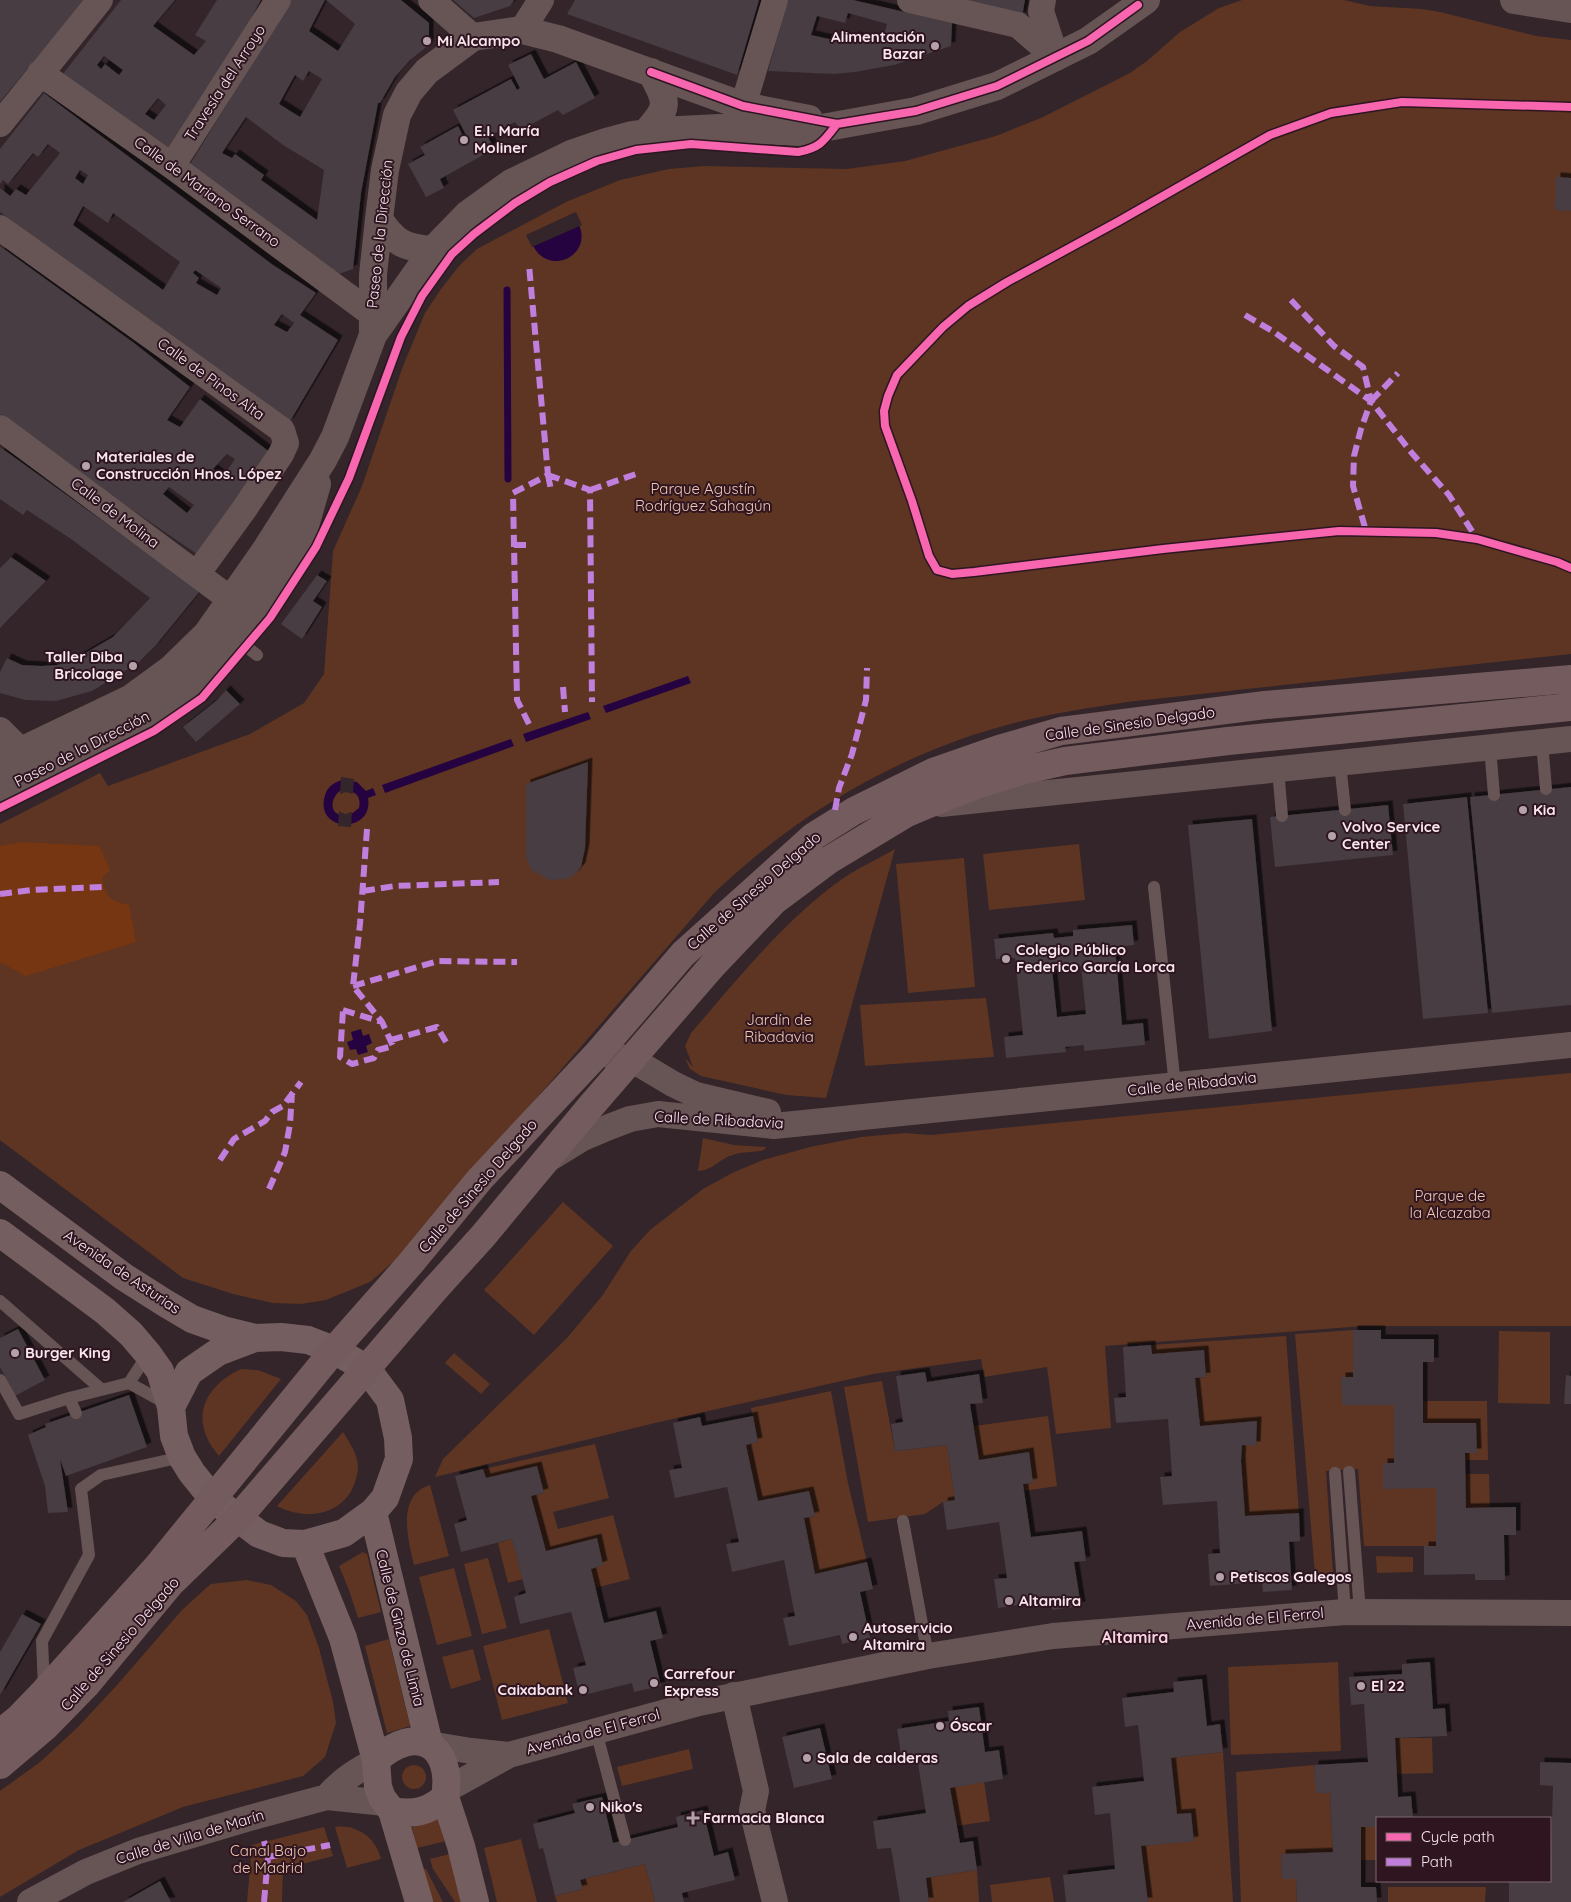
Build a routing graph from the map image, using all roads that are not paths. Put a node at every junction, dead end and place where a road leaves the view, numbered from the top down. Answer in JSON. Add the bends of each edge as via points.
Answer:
{"nodes":[{"id":1,"x":100,"y":0,"type":"edge"},
{"id":2,"x":278,"y":0,"type":"edge"},
{"id":3,"x":431,"y":0,"type":"edge"},
{"id":4,"x":541,"y":0,"type":"edge"},
{"id":5,"x":775,"y":0,"type":"edge"},
{"id":6,"x":910,"y":0,"type":"edge"},
{"id":7,"x":1043,"y":0,"type":"edge"},
{"id":8,"x":1146,"y":0,"type":"edge"},
{"id":9,"x":1515,"y":0,"type":"edge"},
{"id":10,"x":1571,"y":9,"type":"edge"},
{"id":11,"x":522,"y":30,"type":"junction"},
{"id":12,"x":473,"y":37,"type":"junction"},
{"id":13,"x":1056,"y":58,"type":"junction"},
{"id":14,"x":650,"y":72,"type":"junction"},
{"id":15,"x":40,"y":73,"type":"junction"},
{"id":16,"x":743,"y":106,"type":"junction"},
{"id":17,"x":0,"y":124,"type":"edge"},
{"id":18,"x":837,"y":124,"type":"junction"},
{"id":19,"x":645,"y":134,"type":"junction"},
{"id":20,"x":172,"y":166,"type":"junction"},
{"id":21,"x":379,"y":219,"type":"junction"},
{"id":22,"x":0,"y":228,"type":"edge"},
{"id":23,"x":433,"y":250,"type":"junction"},
{"id":24,"x":372,"y":324,"type":"junction"},
{"id":25,"x":0,"y":428,"type":"edge"},
{"id":26,"x":323,"y":460,"type":"junction"},
{"id":27,"x":197,"y":574,"type":"junction"},
{"id":28,"x":230,"y":599,"type":"junction"},
{"id":29,"x":234,"y":636,"type":"junction"},
{"id":30,"x":256,"y":655,"type":"dead end"},
{"id":31,"x":1571,"y":679,"type":"edge"},
{"id":32,"x":1571,"y":707,"type":"edge"},
{"id":33,"x":0,"y":730,"type":"edge"},
{"id":34,"x":1571,"y":739,"type":"edge"},
{"id":35,"x":1542,"y":742,"type":"junction"},
{"id":36,"x":1490,"y":747,"type":"junction"},
{"id":37,"x":10,"y":756,"type":"edge"},
{"id":38,"x":1340,"y":763,"type":"junction"},
{"id":39,"x":1278,"y":769,"type":"junction"},
{"id":40,"x":1546,"y":789,"type":"dead end"},
{"id":41,"x":0,"y":790,"type":"edge"},
{"id":42,"x":1494,"y":794,"type":"dead end"},
{"id":43,"x":926,"y":805,"type":"junction"},
{"id":44,"x":1345,"y":810,"type":"dead end"},
{"id":45,"x":1282,"y":816,"type":"dead end"},
{"id":46,"x":1154,"y":887,"type":"dead end"},
{"id":47,"x":1571,"y":1045,"type":"edge"},
{"id":48,"x":598,"y":1054,"type":"junction"},
{"id":49,"x":631,"y":1059,"type":"junction"},
{"id":50,"x":1176,"y":1086,"type":"junction"},
{"id":51,"x":813,"y":1123,"type":"junction"},
{"id":52,"x":545,"y":1161,"type":"junction"},
{"id":53,"x":0,"y":1185,"type":"edge"},
{"id":54,"x":0,"y":1233,"type":"edge"},
{"id":55,"x":0,"y":1301,"type":"edge"},
{"id":56,"x":255,"y":1338,"type":"junction"},
{"id":57,"x":334,"y":1350,"type":"junction"},
{"id":58,"x":148,"y":1354,"type":"junction"},
{"id":59,"x":367,"y":1369,"type":"junction"},
{"id":60,"x":0,"y":1380,"type":"edge"},
{"id":61,"x":129,"y":1383,"type":"junction"},
{"id":62,"x":101,"y":1389,"type":"junction"},
{"id":63,"x":69,"y":1398,"type":"junction"},
{"id":64,"x":171,"y":1407,"type":"junction"},
{"id":65,"x":76,"y":1413,"type":"dead end"},
{"id":66,"x":182,"y":1458,"type":"junction"},
{"id":67,"x":1349,"y":1472,"type":"dead end"},
{"id":68,"x":1335,"y":1473,"type":"dead end"},
{"id":69,"x":213,"y":1499,"type":"junction"},
{"id":70,"x":373,"y":1512,"type":"junction"},
{"id":71,"x":237,"y":1519,"type":"junction"},
{"id":72,"x":903,"y":1521,"type":"dead end"},
{"id":73,"x":305,"y":1544,"type":"junction"},
{"id":74,"x":1353,"y":1612,"type":"junction"},
{"id":75,"x":1571,"y":1613,"type":"edge"},
{"id":76,"x":928,"y":1656,"type":"junction"},
{"id":77,"x":44,"y":1692,"type":"junction"},
{"id":78,"x":734,"y":1695,"type":"junction"},
{"id":79,"x":596,"y":1731,"type":"junction"},
{"id":80,"x":0,"y":1734,"type":"edge"},
{"id":81,"x":429,"y":1744,"type":"junction"},
{"id":82,"x":510,"y":1755,"type":"junction"},
{"id":83,"x":376,"y":1760,"type":"junction"},
{"id":84,"x":0,"y":1765,"type":"edge"},
{"id":85,"x":756,"y":1791,"type":"junction"},
{"id":86,"x":446,"y":1794,"type":"junction"},
{"id":87,"x":328,"y":1797,"type":"junction"},
{"id":88,"x":389,"y":1807,"type":"junction"},
{"id":89,"x":625,"y":1840,"type":"dead end"},
{"id":90,"x":30,"y":1902,"type":"edge"},
{"id":91,"x":419,"y":1902,"type":"edge"},
{"id":92,"x":475,"y":1902,"type":"edge"},
{"id":93,"x":775,"y":1902,"type":"edge"},
{"id":94,"x":792,"y":1902,"type":"edge"}],
"edges":[{"from":1,"to":15,"type":"street"},
{"from":2,"to":20,"type":"street","name":"Travesía del Arroyo"},
{"from":3,"to":12,"type":"street"},
{"from":4,"to":11,"type":"street"},
{"from":5,"to":16,"type":"street"},
{"from":6,"to":13,"type":"street","via":[[1018,24]]},
{"from":7,"to":13,"type":"street","via":[[1041,11]]},
{"from":8,"to":13,"type":"street","name":"Paseo de la Dirección","via":[[1088,41]]},
{"from":9,"to":10,"type":"street"},
{"from":11,"to":12,"type":"street","name":"Paseo de la Dirección"},
{"from":11,"to":14,"type":"street","name":"Paseo de la Dirección","via":[[558,39]]},
{"from":12,"to":21,"type":"street","name":"Paseo de la Dirección","via":[[427,71],[409,92],[397,115]]},
{"from":13,"to":18,"type":"street","name":"Paseo de la Dirección","via":[[997,86],[916,111]]},
{"from":14,"to":16,"type":"street","name":"Paseo de la Dirección"},
{"from":14,"to":19,"type":"street","via":[[665,102],[660,117]]},
{"from":15,"to":17,"type":"street"},
{"from":15,"to":20,"type":"street","name":"Calle de Mariano Serrano"},
{"from":16,"to":18,"type":"street","name":"Paseo de la Dirección"},
{"from":18,"to":19,"type":"street","name":"Paseo de la Dirección","via":[[800,132],[719,128]]},
{"from":19,"to":23,"type":"street","name":"Paseo de la Dirección","via":[[606,142],[572,154],[511,183],[468,214]]},
{"from":20,"to":24,"type":"street","name":"Calle de Mariano Serrano"},
{"from":21,"to":23,"type":"street","via":[[388,233],[402,244]]},
{"from":21,"to":24,"type":"street","name":"Paseo de la Dirección"},
{"from":22,"to":27,"type":"street","name":"Calle de Pinos Alta","via":[[282,430],[286,443],[281,454]]},
{"from":23,"to":24,"type":"street","name":"Paseo de la Dirección"},
{"from":24,"to":26,"type":"street","name":"Paseo de la Dirección","via":[[335,437]]},
{"from":25,"to":27,"type":"street","name":"Calle de Molina"},
{"from":26,"to":28,"type":"street","name":"Paseo de la Dirección"},
{"from":26,"to":29,"type":"street","name":"Paseo de la Dirección","via":[[302,536],[277,578]]},
{"from":27,"to":28,"type":"street","name":"Calle de Molina"},
{"from":28,"to":37,"type":"street","name":"Paseo de la Dirección","via":[[206,634],[171,669],[130,698]]},
{"from":29,"to":30,"type":"lane"},
{"from":29,"to":41,"type":"street","name":"Paseo de la Dirección","via":[[200,674],[146,720]]},
{"from":31,"to":48,"type":"main road","name":"Calle de Sinesio Delgado","via":[[1265,705],[1061,731],[933,772],[854,811],[814,836],[778,866],[683,954]]},
{"from":32,"to":43,"type":"main road","name":"Calle de Sinesio Delgado","via":[[1066,760],[979,784]]},
{"from":33,"to":37,"type":"street"},
{"from":34,"to":35,"type":"street","name":"Calle de Sinesio Delgado"},
{"from":35,"to":36,"type":"street","name":"Calle de Sinesio Delgado"},
{"from":35,"to":40,"type":"lane"},
{"from":36,"to":38,"type":"street","name":"Calle de Sinesio Delgado"},
{"from":36,"to":42,"type":"lane"},
{"from":38,"to":39,"type":"street","name":"Calle de Sinesio Delgado"},
{"from":38,"to":44,"type":"lane"},
{"from":39,"to":43,"type":"street","name":"Calle de Sinesio Delgado"},
{"from":39,"to":45,"type":"lane"},
{"from":43,"to":49,"type":"main road","name":"Calle de Sinesio Delgado","via":[[829,860],[774,901]]},
{"from":46,"to":50,"type":"lane"},
{"from":47,"to":50,"type":"street","name":"Calle de Ribadavia"},
{"from":48,"to":49,"type":"street","name":"Calle de Ribadavia"},
{"from":48,"to":57,"type":"main road","name":"Calle de Sinesio Delgado","via":[[480,1179]]},
{"from":49,"to":51,"type":"street","name":"Calle de Ribadavia","via":[[696,1095]]},
{"from":49,"to":52,"type":"main road","name":"Calle de Sinesio Delgado"},
{"from":50,"to":51,"type":"street","name":"Calle de Ribadavia"},
{"from":51,"to":52,"type":"street","name":"Calle de Ribadavia","via":[[774,1126],[658,1114],[609,1127]]},
{"from":52,"to":59,"type":"main road","name":"Calle de Sinesio Delgado"},
{"from":53,"to":56,"type":"main road","name":"Avenida de Asturias","via":[[165,1304],[192,1319]]},
{"from":54,"to":58,"type":"main road","via":[[105,1311]]},
{"from":55,"to":62,"type":"lane"},
{"from":56,"to":57,"type":"main road","via":[[308,1340]]},
{"from":56,"to":64,"type":"main road","via":[[218,1352],[189,1372]]},
{"from":57,"to":59,"type":"main road"},
{"from":57,"to":69,"type":"main road","name":"Calle de Sinesio Delgado"},
{"from":58,"to":61,"type":"lane"},
{"from":58,"to":64,"type":"main road","via":[[160,1371]]},
{"from":59,"to":70,"type":"main road","via":[[390,1400],[399,1459],[385,1498]]},
{"from":59,"to":71,"type":"main road","name":"Calle de Sinesio Delgado"},
{"from":60,"to":63,"type":"lane","via":[[19,1414]]},
{"from":61,"to":62,"type":"lane"},
{"from":61,"to":64,"type":"lane"},
{"from":62,"to":63,"type":"lane"},
{"from":63,"to":65,"type":"lane"},
{"from":64,"to":66,"type":"main road","via":[[174,1436]]},
{"from":66,"to":69,"type":"main road"},
{"from":66,"to":77,"type":"lane","via":[[99,1470],[81,1488],[89,1555],[42,1641]]},
{"from":67,"to":74,"type":"lane"},
{"from":68,"to":74,"type":"lane"},
{"from":69,"to":71,"type":"main road"},
{"from":69,"to":77,"type":"main road","name":"Calle de Sinesio Delgado","via":[[156,1568]]},
{"from":70,"to":73,"type":"main road","via":[[344,1533]]},
{"from":70,"to":81,"type":"main road","name":"Calle de Ginzo de Limia"},
{"from":71,"to":73,"type":"main road","via":[[259,1534],[283,1543]]},
{"from":71,"to":84,"type":"main road","name":"Calle de Sinesio Delgado","via":[[170,1584],[86,1685],[46,1726]]},
{"from":72,"to":76,"type":"lane"},
{"from":73,"to":83,"type":"main road","via":[[340,1630]]},
{"from":74,"to":75,"type":"street","name":"Avenida de El Ferrol"},
{"from":74,"to":76,"type":"street","name":"Avenida de El Ferrol","via":[[1053,1636]]},
{"from":76,"to":78,"type":"street","name":"Avenida de El Ferrol"},
{"from":77,"to":80,"type":"main road","name":"Calle de Sinesio Delgado"},
{"from":78,"to":79,"type":"street","name":"Avenida de El Ferrol"},
{"from":78,"to":85,"type":"street"},
{"from":79,"to":82,"type":"street","name":"Avenida de El Ferrol"},
{"from":79,"to":89,"type":"lane"},
{"from":81,"to":82,"type":"street","name":"Avenida de El Ferrol"},
{"from":81,"to":83,"type":"main road","via":[[417,1742],[395,1746]]},
{"from":81,"to":86,"type":"main road","via":[[439,1752],[445,1765]]},
{"from":82,"to":86,"type":"street","name":"Avenida de El Ferrol"},
{"from":83,"to":87,"type":"street","via":[[347,1777]]},
{"from":83,"to":88,"type":"main road","via":[[378,1787]]},
{"from":85,"to":93,"type":"street","via":[[752,1810]]},
{"from":85,"to":94,"type":"street","via":[[768,1806]]},
{"from":86,"to":88,"type":"main road","via":[[436,1806],[420,1812],[405,1813]]},
{"from":86,"to":92,"type":"main road"},
{"from":87,"to":88,"type":"street","name":"Calle de Villa de Marín"},
{"from":87,"to":90,"type":"street","name":"Calle de Villa de Marín","via":[[138,1851],[86,1872]]},
{"from":88,"to":91,"type":"main road"}]}
